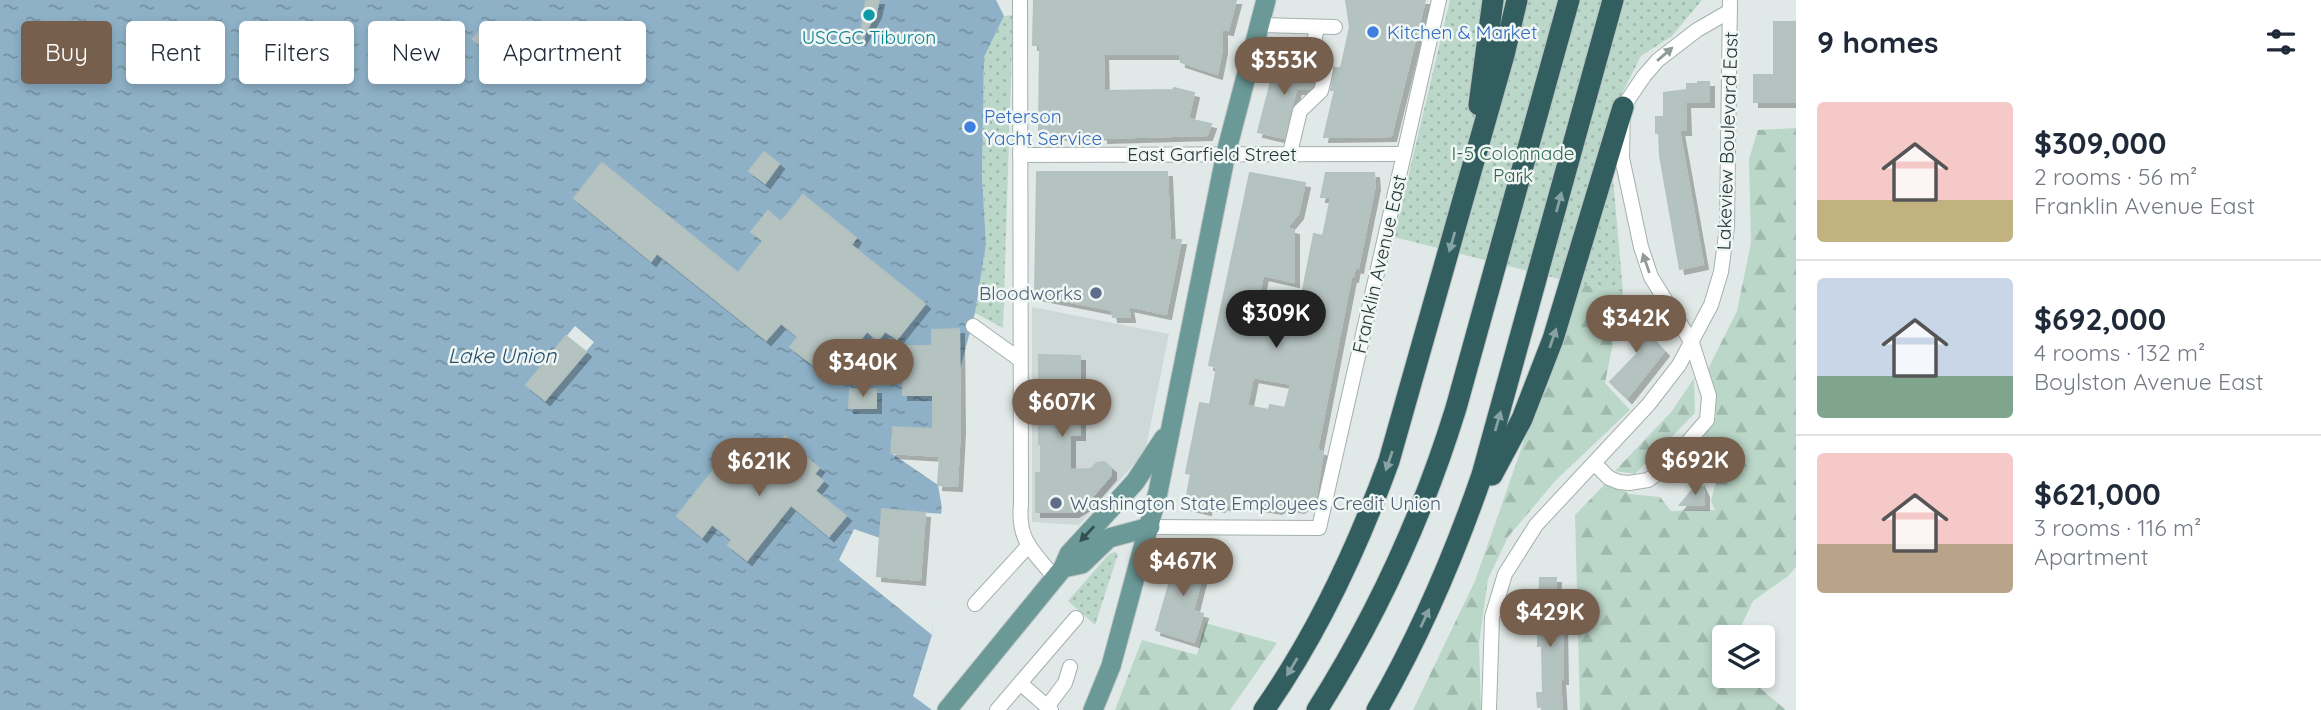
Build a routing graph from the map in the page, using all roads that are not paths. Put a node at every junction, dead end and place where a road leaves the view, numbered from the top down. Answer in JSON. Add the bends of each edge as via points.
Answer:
{"nodes":[{"id":1,"x":1020,"y":0,"type":"edge"},
{"id":2,"x":1266,"y":0,"type":"edge"},
{"id":3,"x":1438,"y":0,"type":"edge"},
{"id":4,"x":1493,"y":0,"type":"edge"},
{"id":5,"x":1517,"y":0,"type":"edge"},
{"id":6,"x":1569,"y":0,"type":"edge"},
{"id":7,"x":1613,"y":0,"type":"edge"},
{"id":8,"x":1730,"y":6,"type":"edge"},
{"id":9,"x":1259,"y":25,"type":"junction"},
{"id":10,"x":1317,"y":26,"type":"junction"},
{"id":11,"x":1335,"y":27,"type":"dead end"},
{"id":12,"x":1623,"y":107,"type":"junction"},
{"id":13,"x":1226,"y":153,"type":"junction"},
{"id":14,"x":1290,"y":153,"type":"junction"},
{"id":15,"x":1404,"y":154,"type":"junction"},
{"id":16,"x":1020,"y":155,"type":"junction"},
{"id":17,"x":1470,"y":177,"type":"junction"},
{"id":18,"x":973,"y":326,"type":"dead end"},
{"id":19,"x":1692,"y":343,"type":"junction"},
{"id":20,"x":1019,"y":359,"type":"junction"},
{"id":21,"x":1172,"y":422,"type":"junction"},
{"id":22,"x":1594,"y":463,"type":"junction"},
{"id":23,"x":1150,"y":527,"type":"junction"},
{"id":24,"x":1461,"y":532,"type":"junction"},
{"id":25,"x":1029,"y":545,"type":"junction"},
{"id":26,"x":1059,"y":573,"type":"junction"},
{"id":27,"x":975,"y":604,"type":"dead end"},
{"id":28,"x":1076,"y":618,"type":"dead end"},
{"id":29,"x":1070,"y":667,"type":"dead end"},
{"id":30,"x":1020,"y":683,"type":"junction"},
{"id":31,"x":1049,"y":708,"type":"edge"},
{"id":32,"x":947,"y":710,"type":"edge"},
{"id":33,"x":997,"y":710,"type":"edge"},
{"id":34,"x":1093,"y":710,"type":"edge"},
{"id":35,"x":1264,"y":710,"type":"edge"},
{"id":36,"x":1317,"y":710,"type":"edge"},
{"id":37,"x":1377,"y":710,"type":"edge"},
{"id":38,"x":1489,"y":710,"type":"edge"}],
"edges":[{"from":1,"to":16,"type":"street"},
{"from":2,"to":9,"type":"main road"},
{"from":3,"to":15,"type":"street","name":"Franklin Avenue East"},
{"from":4,"to":17,"type":"highway"},
{"from":5,"to":17,"type":"highway"},
{"from":6,"to":36,"type":"highway","via":[[1447,438],[1401,556]]},
{"from":24,"to":7,"type":"highway","one_way":true,"via":[[1500,416]]},
{"from":12,"to":8,"type":"street","one_way":true,"via":[[1658,60]]},
{"from":8,"to":19,"type":"street","name":"Lakeview Boulevard East","via":[[1727,227],[1721,272]]},
{"from":9,"to":10,"type":"street"},
{"from":9,"to":13,"type":"main road"},
{"from":10,"to":11,"type":"street"},
{"from":10,"to":14,"type":"street","via":[[1313,48],[1326,70],[1321,92],[1300,111]]},
{"from":19,"to":12,"type":"street","one_way":true,"via":[[1651,277],[1640,247],[1622,158]]},
{"from":24,"to":12,"type":"highway","one_way":true,"via":[[1522,419],[1553,339]]},
{"from":13,"to":14,"type":"street","name":"East Garfield Street"},
{"from":13,"to":16,"type":"street","name":"East Garfield Street"},
{"from":13,"to":21,"type":"main road"},
{"from":14,"to":15,"type":"street","name":"East Garfield Street"},
{"from":15,"to":23,"type":"street","name":"Franklin Avenue East","via":[[1319,528]]},
{"from":16,"to":20,"type":"street"},
{"from":17,"to":35,"type":"highway","one_way":true,"via":[[1378,492],[1322,614]]},
{"from":18,"to":20,"type":"street"},
{"from":19,"to":22,"type":"street","name":"Lakeview Boulevard East","via":[[1648,405]]},
{"from":19,"to":22,"type":"street","via":[[1709,396],[1707,420],[1666,467],[1648,480],[1619,482]]},
{"from":20,"to":25,"type":"street","via":[[1019,524]]},
{"from":21,"to":23,"type":"main road"},
{"from":21,"to":26,"type":"main road","one_way":true,"via":[[1135,482],[1069,554]]},
{"from":22,"to":38,"type":"street","name":"Lakeview Boulevard East","via":[[1536,525],[1505,573],[1492,617]]},
{"from":23,"to":26,"type":"main road","via":[[1109,538],[1082,564]]},
{"from":23,"to":34,"type":"main road","via":[[1111,666]]},
{"from":37,"to":24,"type":"highway","one_way":true,"via":[[1429,609]]},
{"from":25,"to":26,"type":"street"},
{"from":25,"to":27,"type":"street"},
{"from":26,"to":32,"type":"main road"},
{"from":28,"to":30,"type":"street"},
{"from":29,"to":31,"type":"street"},
{"from":30,"to":31,"type":"street"},
{"from":30,"to":33,"type":"street"}]}
